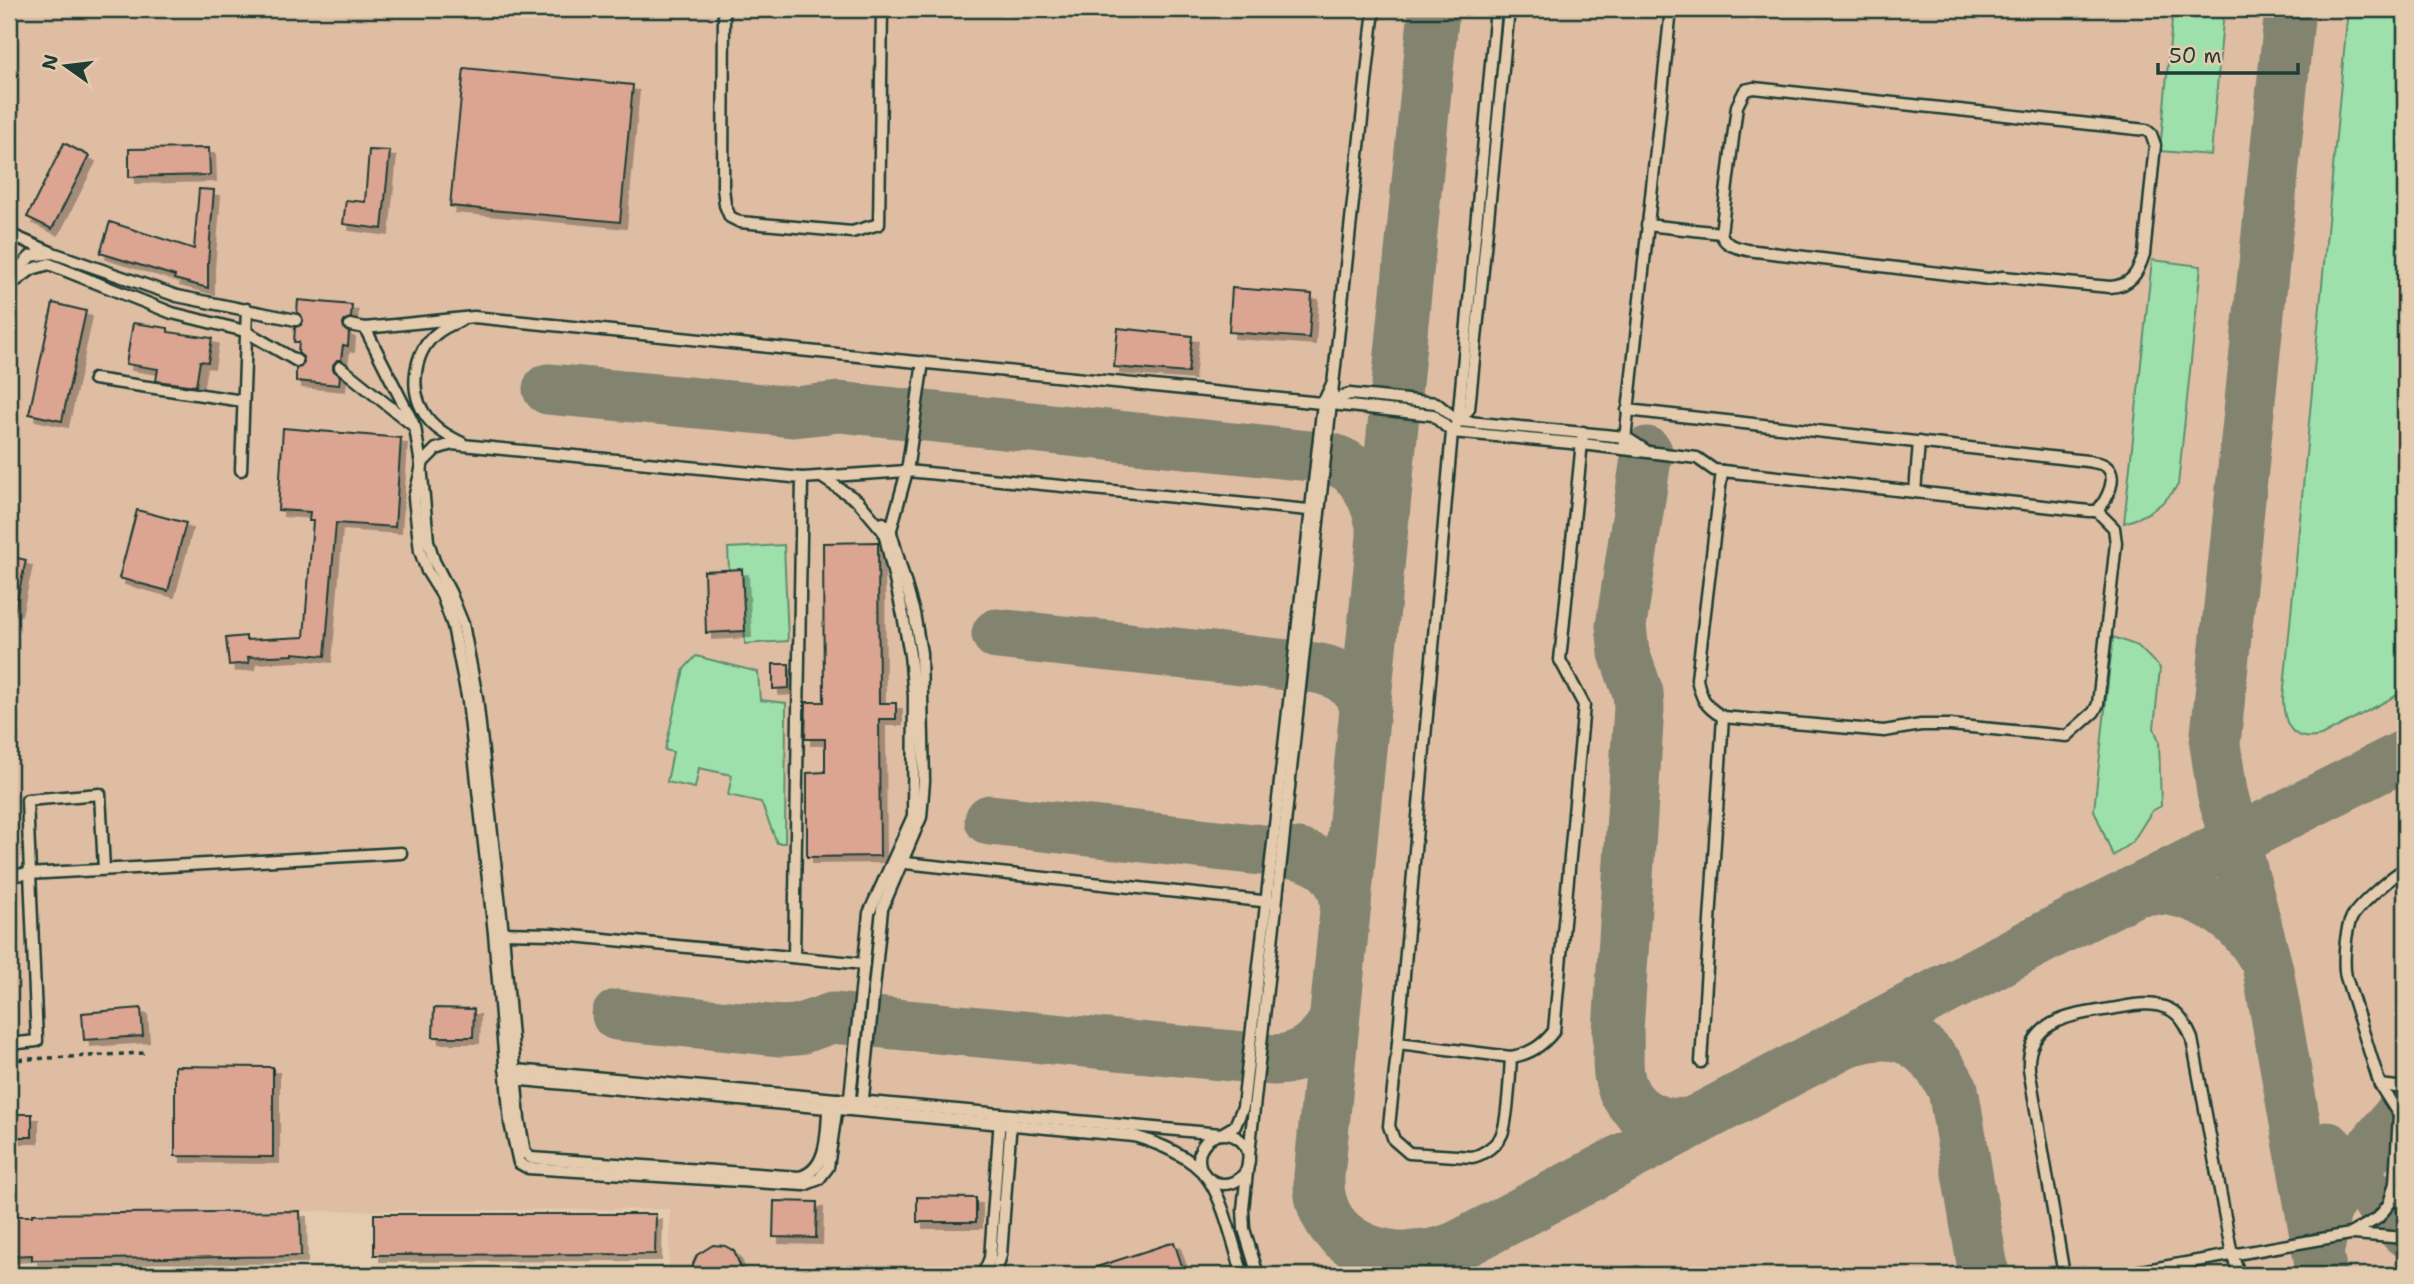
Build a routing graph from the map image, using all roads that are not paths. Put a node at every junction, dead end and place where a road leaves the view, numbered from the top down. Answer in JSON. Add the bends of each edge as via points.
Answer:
{"nodes":[{"id":1,"x":724,"y":9,"type":"edge"},
{"id":2,"x":881,"y":9,"type":"edge"},
{"id":3,"x":1374,"y":9,"type":"edge"},
{"id":4,"x":1496,"y":9,"type":"edge"},
{"id":5,"x":1509,"y":9,"type":"edge"},
{"id":6,"x":1671,"y":9,"type":"edge"},
{"id":7,"x":1647,"y":225,"type":"junction"},
{"id":8,"x":1721,"y":233,"type":"junction"},
{"id":9,"x":9,"y":234,"type":"edge"},
{"id":10,"x":53,"y":253,"type":"junction"},
{"id":11,"x":9,"y":278,"type":"edge"},
{"id":12,"x":9,"y":286,"type":"edge"},
{"id":13,"x":247,"y":309,"type":"junction"},
{"id":14,"x":474,"y":317,"type":"junction"},
{"id":15,"x":296,"y":320,"type":"dead end"},
{"id":16,"x":350,"y":325,"type":"dead end"},
{"id":17,"x":365,"y":328,"type":"junction"},
{"id":18,"x":245,"y":331,"type":"junction"},
{"id":19,"x":297,"y":361,"type":"dead end"},
{"id":20,"x":923,"y":362,"type":"junction"},
{"id":21,"x":340,"y":367,"type":"dead end"},
{"id":22,"x":94,"y":379,"type":"dead end"},
{"id":23,"x":415,"y":382,"type":"junction"},
{"id":24,"x":243,"y":401,"type":"junction"},
{"id":25,"x":1328,"y":402,"type":"junction"},
{"id":26,"x":1627,"y":410,"type":"junction"},
{"id":27,"x":1458,"y":421,"type":"junction"},
{"id":28,"x":415,"y":427,"type":"junction"},
{"id":29,"x":1452,"y":432,"type":"junction"},
{"id":30,"x":1583,"y":432,"type":"junction"},
{"id":31,"x":1625,"y":437,"type":"junction"},
{"id":32,"x":1919,"y":442,"type":"junction"},
{"id":33,"x":1581,"y":444,"type":"junction"},
{"id":34,"x":466,"y":445,"type":"junction"},
{"id":35,"x":1623,"y":449,"type":"junction"},
{"id":36,"x":1647,"y":452,"type":"junction"},
{"id":37,"x":421,"y":465,"type":"junction"},
{"id":38,"x":241,"y":470,"type":"dead end"},
{"id":39,"x":907,"y":471,"type":"junction"},
{"id":40,"x":1722,"y":471,"type":"junction"},
{"id":41,"x":802,"y":478,"type":"junction"},
{"id":42,"x":823,"y":478,"type":"junction"},
{"id":43,"x":1915,"y":492,"type":"junction"},
{"id":44,"x":858,"y":501,"type":"junction"},
{"id":45,"x":1315,"y":510,"type":"junction"},
{"id":46,"x":2097,"y":511,"type":"junction"},
{"id":47,"x":890,"y":529,"type":"junction"},
{"id":48,"x":889,"y":554,"type":"junction"},
{"id":49,"x":1723,"y":717,"type":"junction"},
{"id":50,"x":401,"y":853,"type":"dead end"},
{"id":51,"x":897,"y":862,"type":"junction"},
{"id":52,"x":104,"y":869,"type":"junction"},
{"id":53,"x":2405,"y":869,"type":"edge"},
{"id":54,"x":30,"y":874,"type":"junction"},
{"id":55,"x":9,"y":875,"type":"edge"},
{"id":56,"x":1271,"y":902,"type":"junction"},
{"id":57,"x":499,"y":933,"type":"junction"},
{"id":58,"x":794,"y":957,"type":"junction"},
{"id":59,"x":864,"y":964,"type":"junction"},
{"id":60,"x":1398,"y":1043,"type":"junction"},
{"id":61,"x":9,"y":1044,"type":"edge"},
{"id":62,"x":1511,"y":1057,"type":"junction"},
{"id":63,"x":1701,"y":1062,"type":"dead end"},
{"id":64,"x":510,"y":1074,"type":"junction"},
{"id":65,"x":2380,"y":1085,"type":"junction"},
{"id":66,"x":2405,"y":1088,"type":"edge"},
{"id":67,"x":838,"y":1105,"type":"junction"},
{"id":68,"x":863,"y":1107,"type":"junction"},
{"id":69,"x":1005,"y":1120,"type":"junction"},
{"id":70,"x":1221,"y":1134,"type":"junction"},
{"id":71,"x":1249,"y":1164,"type":"junction"},
{"id":72,"x":1208,"y":1178,"type":"junction"},
{"id":73,"x":2395,"y":1182,"type":"junction"},
{"id":74,"x":2405,"y":1215,"type":"edge"},
{"id":75,"x":2350,"y":1234,"type":"junction"},
{"id":76,"x":2405,"y":1238,"type":"edge"},
{"id":77,"x":2232,"y":1255,"type":"junction"},
{"id":78,"x":984,"y":1275,"type":"edge"},
{"id":79,"x":995,"y":1275,"type":"edge"},
{"id":80,"x":1243,"y":1275,"type":"edge"},
{"id":81,"x":1258,"y":1275,"type":"edge"},
{"id":82,"x":1626,"y":1275,"type":"edge"},
{"id":83,"x":1644,"y":1275,"type":"edge"},
{"id":84,"x":2064,"y":1275,"type":"edge"},
{"id":85,"x":2118,"y":1275,"type":"edge"},
{"id":86,"x":2240,"y":1275,"type":"edge"}],
"edges":[{"from":1,"to":2,"type":"lane","via":[[723,187],[730,217],[740,222],[852,232],[880,224]]},
{"from":3,"to":25,"type":"lane"},
{"from":4,"to":27,"type":"lane"},
{"from":5,"to":27,"type":"lane","via":[[1469,409]]},
{"from":6,"to":7,"type":"lane"},
{"from":7,"to":8,"type":"lane"},
{"from":7,"to":26,"type":"lane"},
{"from":8,"to":8,"type":"lane","via":[[1728,244],[1747,250],[1989,279],[2121,286],[2134,276],[2144,254],[2155,145],[2151,134],[2139,128],[1754,88],[1745,90],[1737,106]]},
{"from":9,"to":10,"type":"lane"},
{"from":10,"to":11,"type":"lane","via":[[31,256]]},
{"from":10,"to":13,"type":"lane","via":[[177,296]]},
{"from":12,"to":18,"type":"lane","via":[[34,268],[49,264],[172,313]]},
{"from":13,"to":15,"type":"lane"},
{"from":13,"to":18,"type":"lane"},
{"from":14,"to":17,"type":"lane"},
{"from":14,"to":20,"type":"lane"},
{"from":14,"to":23,"type":"lane","via":[[435,334],[421,356]]},
{"from":16,"to":17,"type":"lane"},
{"from":17,"to":28,"type":"lane"},
{"from":18,"to":19,"type":"lane"},
{"from":18,"to":24,"type":"lane"},
{"from":20,"to":25,"type":"lane"},
{"from":20,"to":39,"type":"lane"},
{"from":21,"to":28,"type":"lane"},
{"from":22,"to":24,"type":"lane"},
{"from":23,"to":28,"type":"lane"},
{"from":23,"to":34,"type":"lane","via":[[425,414],[443,432]]},
{"from":24,"to":38,"type":"lane"},
{"from":25,"to":27,"type":"lane","via":[[1350,394],[1436,403]]},
{"from":25,"to":29,"type":"lane","via":[[1433,415]]},
{"from":25,"to":45,"type":"lane"},
{"from":26,"to":31,"type":"lane"},
{"from":26,"to":32,"type":"lane"},
{"from":27,"to":29,"type":"lane"},
{"from":27,"to":30,"type":"lane"},
{"from":28,"to":37,"type":"lane"},
{"from":29,"to":33,"type":"lane"},
{"from":29,"to":60,"type":"lane"},
{"from":30,"to":31,"type":"lane"},
{"from":30,"to":33,"type":"lane"},
{"from":31,"to":35,"type":"lane"},
{"from":31,"to":36,"type":"lane"},
{"from":32,"to":43,"type":"lane"},
{"from":32,"to":46,"type":"lane","via":[[2104,465],[2111,473],[2110,488],[2108,500]]},
{"from":33,"to":35,"type":"lane"},
{"from":33,"to":62,"type":"lane","via":[[1560,660],[1584,705],[1556,1018],[1545,1042]]},
{"from":34,"to":37,"type":"lane","via":[[439,447]]},
{"from":34,"to":41,"type":"lane"},
{"from":35,"to":36,"type":"lane"},
{"from":36,"to":40,"type":"lane","via":[[1697,458]]},
{"from":37,"to":57,"type":"lane","via":[[428,541],[463,624],[477,698]]},
{"from":39,"to":42,"type":"lane"},
{"from":39,"to":45,"type":"lane"},
{"from":39,"to":47,"type":"lane"},
{"from":40,"to":43,"type":"lane"},
{"from":40,"to":49,"type":"lane","via":[[1697,678],[1701,698]]},
{"from":41,"to":42,"type":"lane"},
{"from":41,"to":58,"type":"lane"},
{"from":42,"to":44,"type":"lane"},
{"from":43,"to":46,"type":"lane"},
{"from":44,"to":47,"type":"lane"},
{"from":44,"to":48,"type":"lane","via":[[884,532]]},
{"from":45,"to":56,"type":"lane"},
{"from":46,"to":49,"type":"lane","via":[[2114,528],[2116,542],[2098,704],[2067,736],[1950,725],[1884,731]]},
{"from":47,"to":48,"type":"lane"},
{"from":47,"to":51,"type":"lane","via":[[914,613],[923,692],[921,817]]},
{"from":48,"to":51,"type":"lane","via":[[910,655],[914,708],[913,816]]},
{"from":49,"to":63,"type":"lane"},
{"from":50,"to":52,"type":"lane"},
{"from":51,"to":56,"type":"lane"},
{"from":51,"to":59,"type":"lane","via":[[869,913]]},
{"from":51,"to":68,"type":"lane","via":[[882,909]]},
{"from":52,"to":54,"type":"lane"},
{"from":52,"to":54,"type":"lane","via":[[100,794],[27,800]]},
{"from":53,"to":65,"type":"lane","via":[[2356,912],[2349,927],[2346,974]]},
{"from":54,"to":55,"type":"lane"},
{"from":54,"to":61,"type":"lane","via":[[37,1041]]},
{"from":56,"to":70,"type":"lane","via":[[1243,1107],[1234,1126]]},
{"from":56,"to":71,"type":"lane"},
{"from":57,"to":58,"type":"lane"},
{"from":57,"to":64,"type":"lane"},
{"from":58,"to":59,"type":"lane"},
{"from":59,"to":67,"type":"lane"},
{"from":60,"to":62,"type":"lane"},
{"from":60,"to":62,"type":"lane","via":[[1389,1126],[1394,1140],[1409,1153],[1472,1157],[1491,1146],[1503,1131]]},
{"from":64,"to":67,"type":"lane"},
{"from":64,"to":67,"type":"lane","via":[[522,1142],[531,1157],[799,1177],[820,1164]]},
{"from":65,"to":66,"type":"lane"},
{"from":65,"to":73,"type":"lane","via":[[2399,1115]]},
{"from":67,"to":68,"type":"lane"},
{"from":68,"to":69,"type":"lane"},
{"from":69,"to":70,"type":"lane"},
{"from":69,"to":72,"type":"lane","via":[[1134,1136],[1182,1156]]},
{"from":69,"to":78,"type":"lane","via":[[990,1258]]},
{"from":69,"to":79,"type":"lane","via":[[1000,1255]]},
{"from":70,"to":71,"type":"lane","via":[[1243,1142]]},
{"from":70,"to":72,"type":"lane","via":[[1207,1141],[1199,1155]]},
{"from":71,"to":72,"type":"lane","via":[[1232,1183]]},
{"from":71,"to":81,"type":"lane","via":[[1243,1223]]},
{"from":72,"to":80,"type":"lane"},
{"from":73,"to":74,"type":"lane"},
{"from":73,"to":75,"type":"lane","via":[[2386,1210]]},
{"from":75,"to":76,"type":"lane"},
{"from":75,"to":77,"type":"lane"},
{"from":77,"to":84,"type":"lane","via":[[2192,1039],[2172,1011],[2138,1004],[2055,1021],[2030,1050],[2030,1074]]},
{"from":77,"to":85,"type":"lane"},
{"from":77,"to":86,"type":"lane"},
{"from":82,"to":83,"type":"lane"}]}
